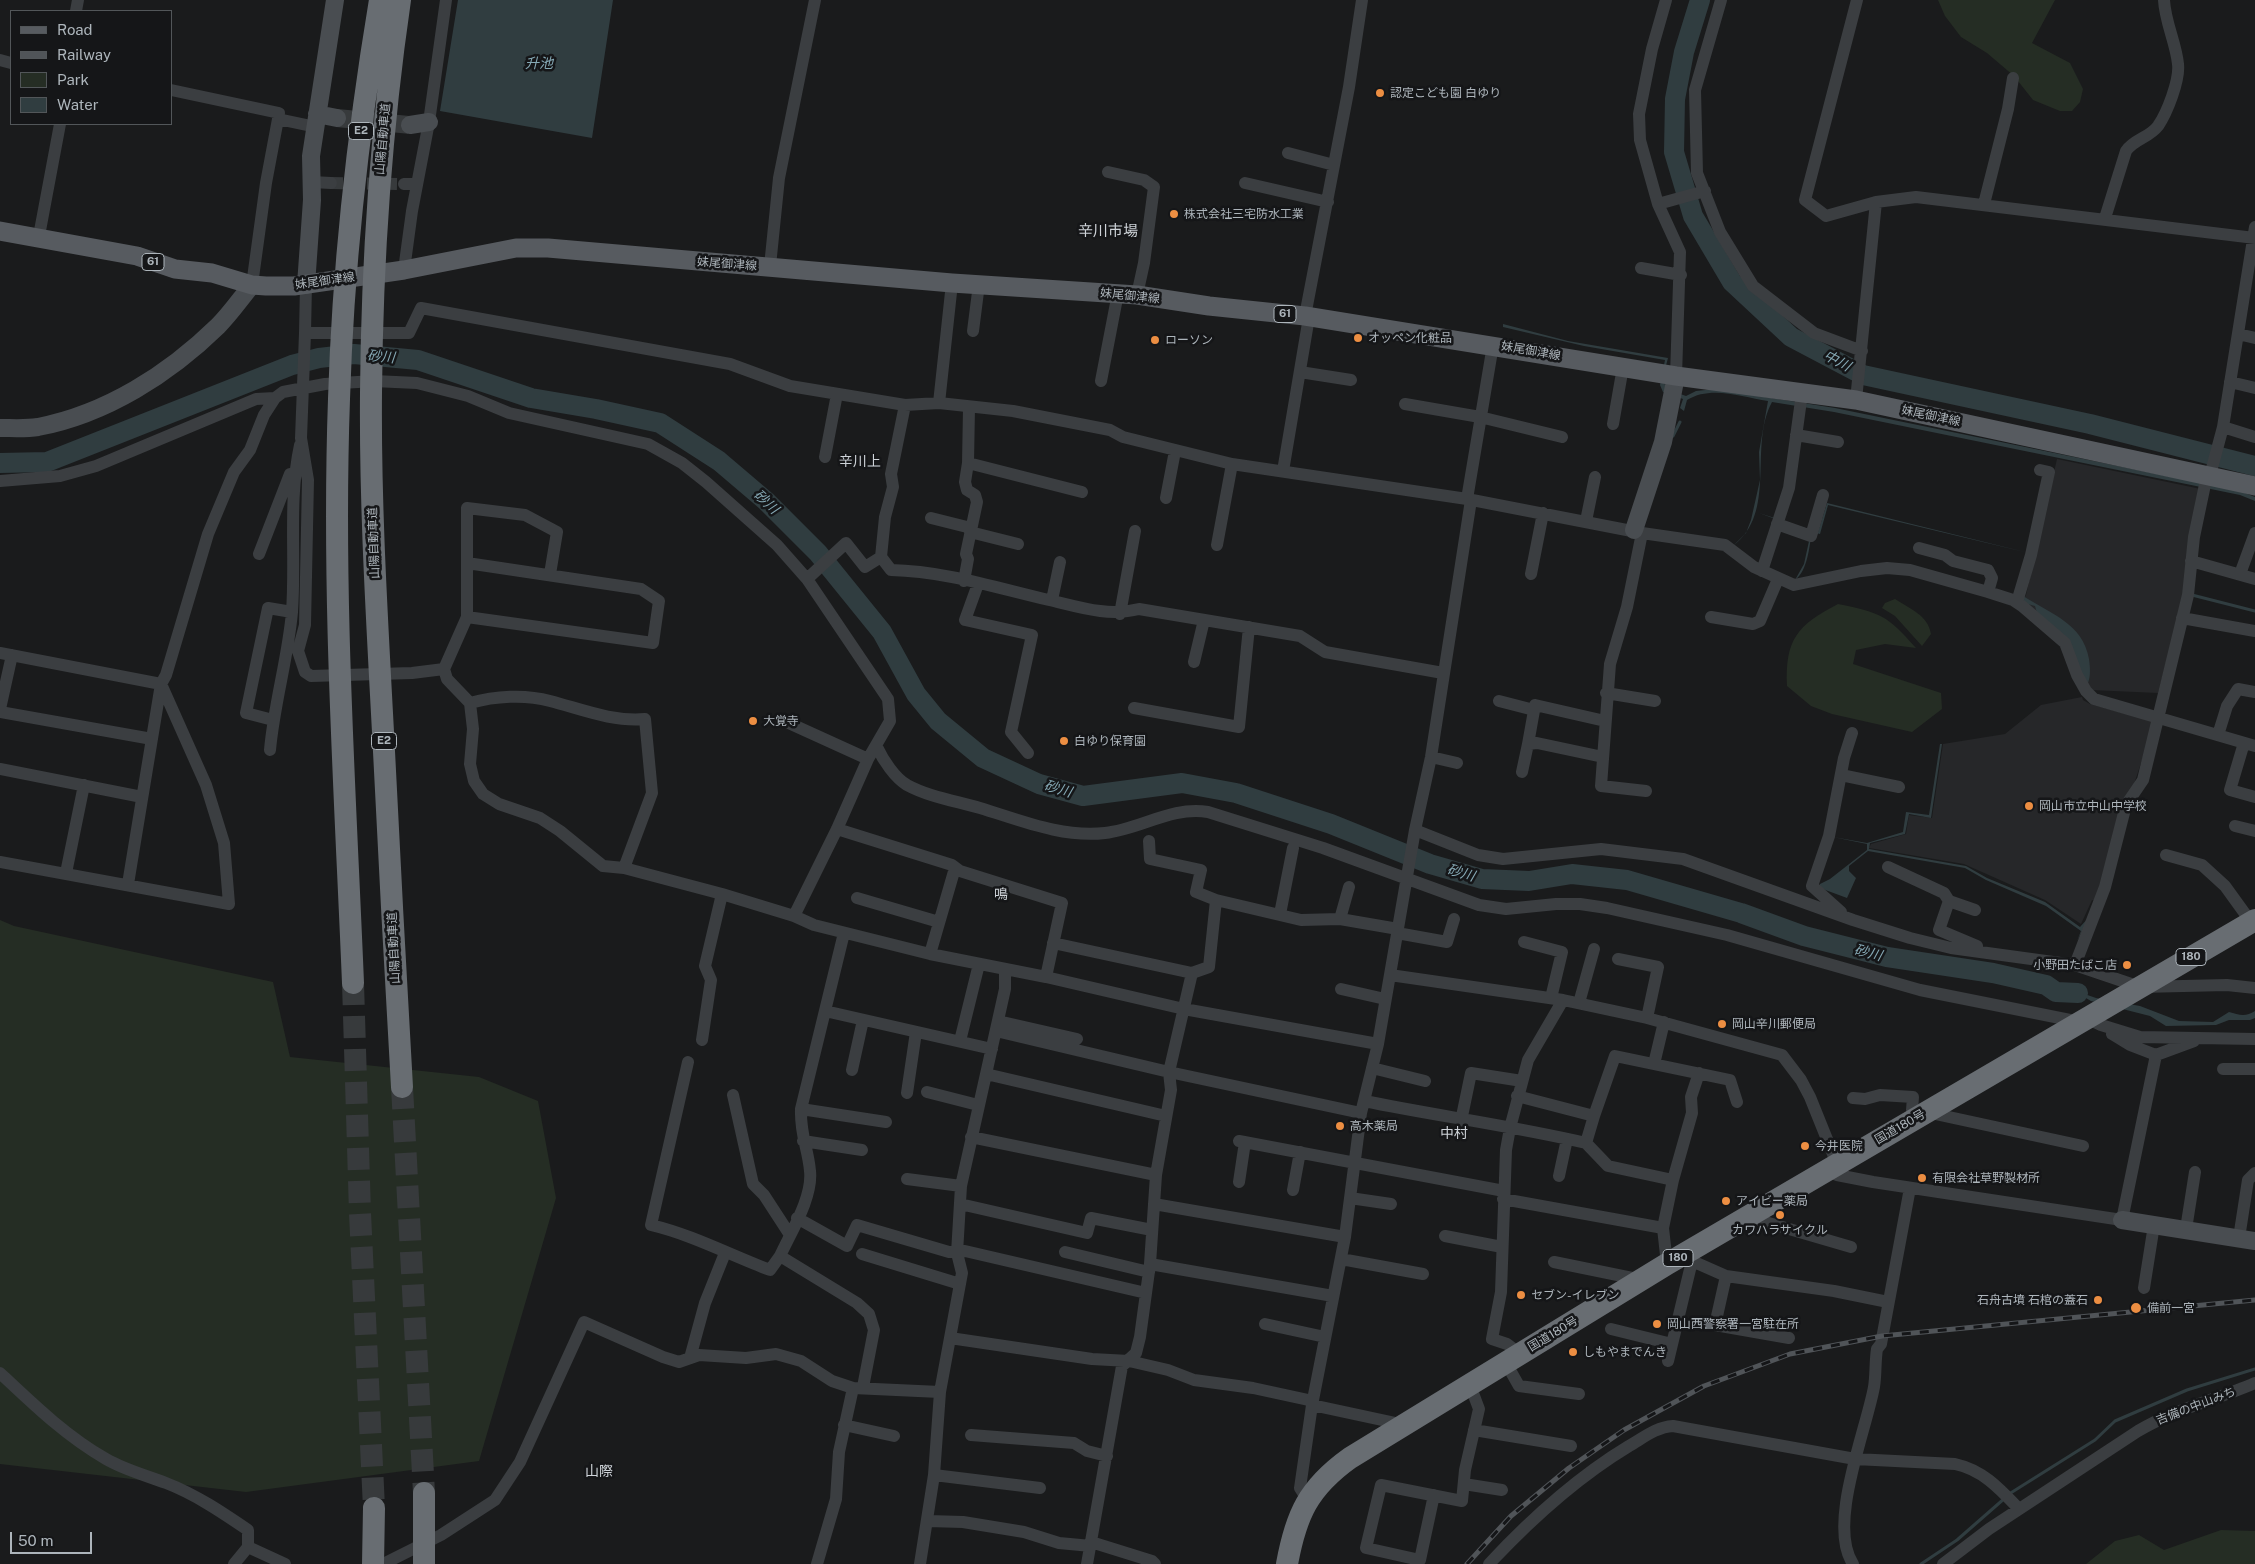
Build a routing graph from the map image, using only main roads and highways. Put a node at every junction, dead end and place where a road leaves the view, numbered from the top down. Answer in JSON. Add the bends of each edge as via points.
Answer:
{"nodes":[{"id":1,"x":380,"y":0,"type":"edge"},
{"id":2,"x":400,"y":0,"type":"edge"},
{"id":3,"x":0,"y":231,"type":"edge"},
{"id":4,"x":2255,"y":486,"type":"edge"},
{"id":5,"x":2253,"y":921,"type":"edge"},
{"id":6,"x":353,"y":983,"type":"tunnel mouth"},
{"id":7,"x":402,"y":1087,"type":"tunnel mouth"},
{"id":8,"x":424,"y":1493,"type":"tunnel mouth"},
{"id":9,"x":374,"y":1508,"type":"tunnel mouth"},
{"id":10,"x":376,"y":1559,"type":"edge"},
{"id":11,"x":424,"y":1564,"type":"edge"},
{"id":12,"x":1287,"y":1564,"type":"edge"}],
"edges":[{"from":1,"to":6,"type":"highway","name":"山陽自動車道","number":"E2","via":[[364,106],[348,262],[339,398],[338,602]]},
{"from":2,"to":7,"type":"highway","name":"山陽自動車道","number":"E2","via":[[385,109],[374,261],[371,395],[376,602]]},
{"from":3,"to":4,"type":"main road","name":"妹尾御津線","number":"61","via":[[137,256],[175,269],[212,273],[252,285],[306,285],[516,248],[548,248],[952,283],[1127,294],[1307,316],[1676,376],[1802,393],[1857,396],[2210,472]]},
{"from":5,"to":12,"type":"highway","name":"国道180号","number":"180","via":[[2090,1020],[1748,1217],[1690,1257],[1667,1264],[1336,1468],[1307,1499],[1295,1527]]},
{"from":8,"to":11,"type":"highway"},
{"from":9,"to":10,"type":"highway"}]}
